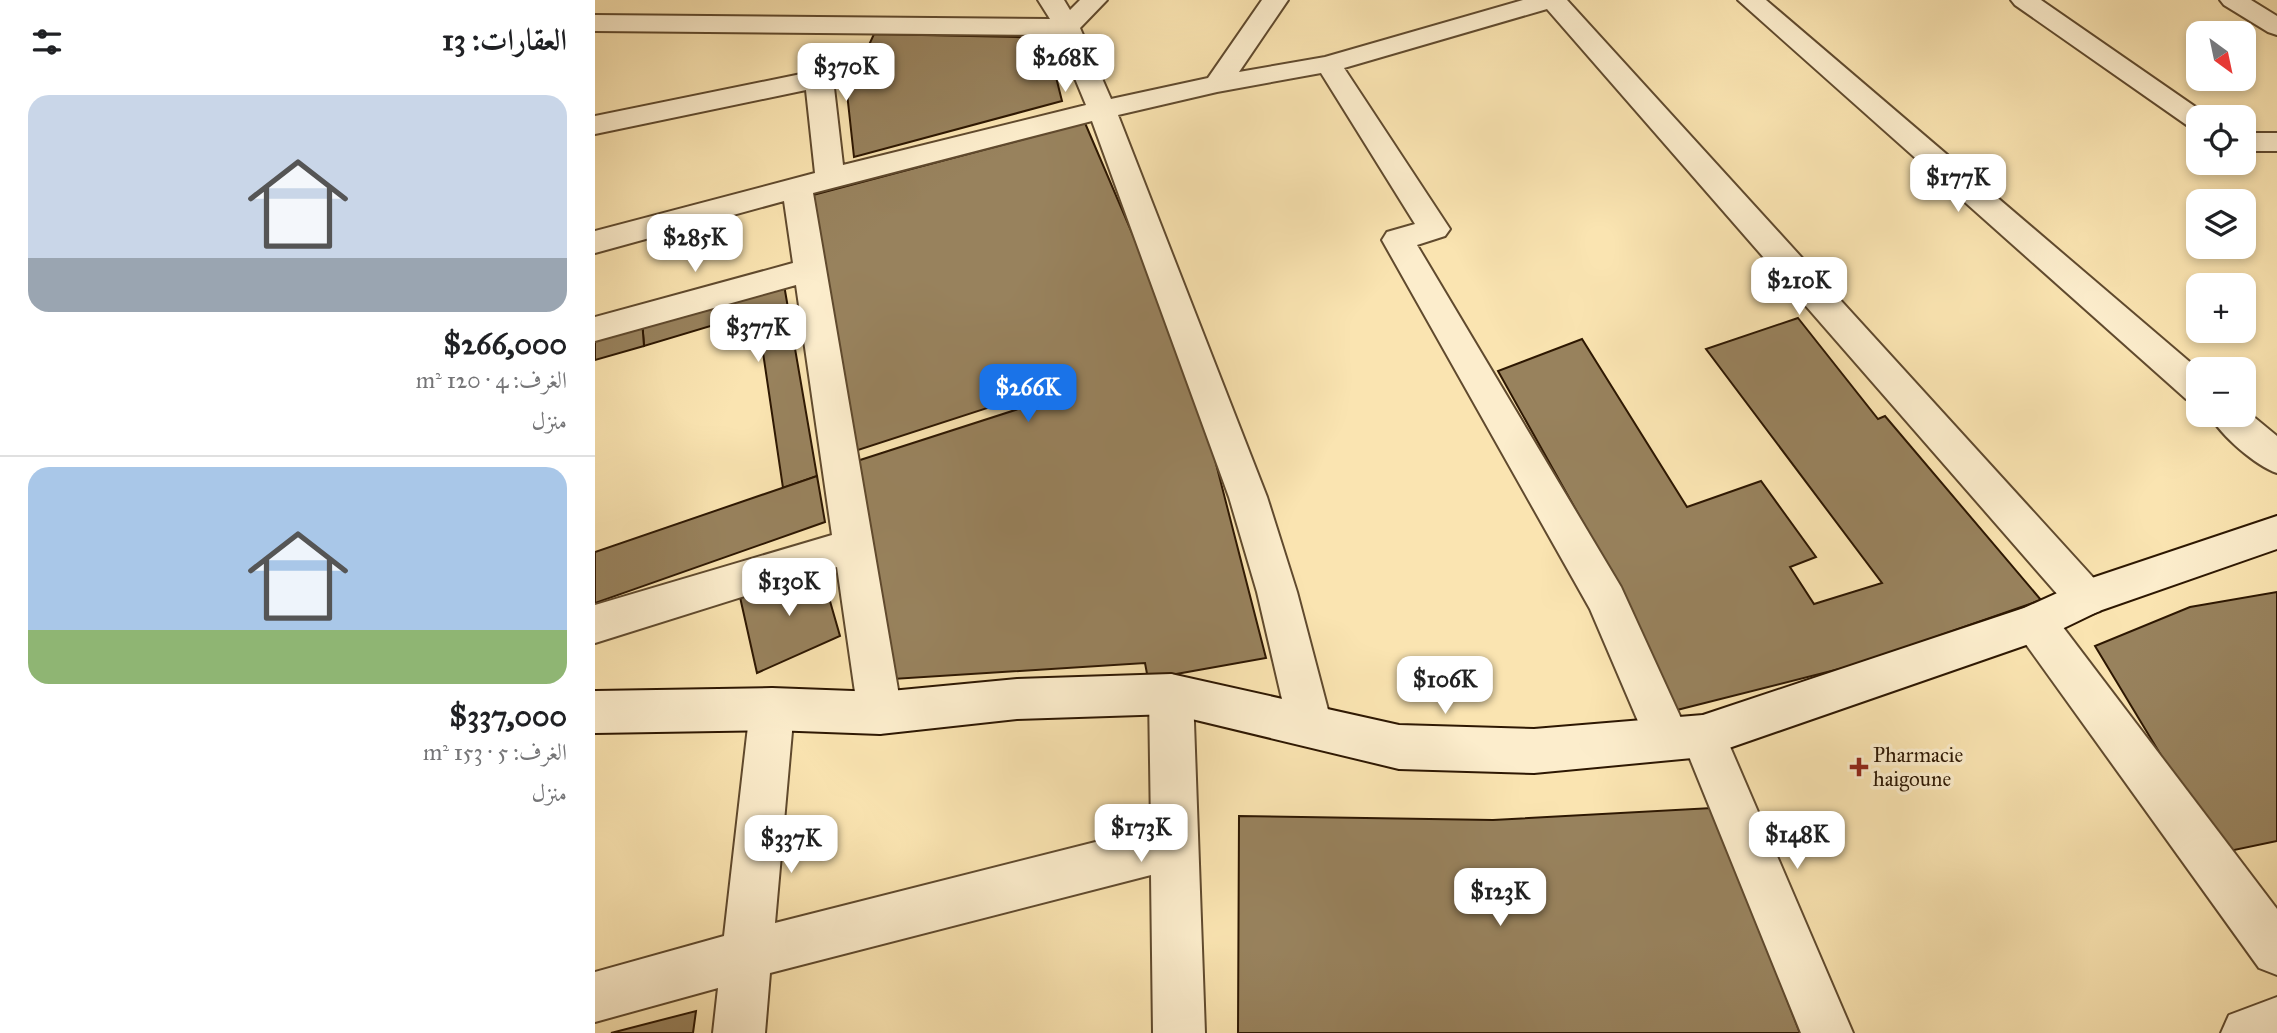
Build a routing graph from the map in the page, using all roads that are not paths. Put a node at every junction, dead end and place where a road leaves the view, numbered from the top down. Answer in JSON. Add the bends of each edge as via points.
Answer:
{"nodes":[{"id":1,"x":1094,"y":0,"type":"edge"},
{"id":2,"x":1275,"y":0,"type":"edge"},
{"id":3,"x":1551,"y":0,"type":"edge"},
{"id":4,"x":1751,"y":0,"type":"edge"},
{"id":5,"x":2024,"y":0,"type":"edge"},
{"id":6,"x":2233,"y":0,"type":"edge"},
{"id":7,"x":1059,"y":14,"type":"edge"},
{"id":8,"x":595,"y":23,"type":"edge"},
{"id":9,"x":828,"y":26,"type":"junction"},
{"id":10,"x":2277,"y":27,"type":"edge"},
{"id":11,"x":1328,"y":64,"type":"junction"},
{"id":12,"x":819,"y":79,"type":"junction"},
{"id":13,"x":1217,"y":84,"type":"junction"},
{"id":14,"x":1102,"y":110,"type":"junction"},
{"id":15,"x":2186,"y":112,"type":"edge"},
{"id":16,"x":595,"y":125,"type":"edge"},
{"id":17,"x":2256,"y":142,"type":"edge"},
{"id":18,"x":2277,"y":142,"type":"edge"},
{"id":19,"x":814,"y":184,"type":"junction"},
{"id":20,"x":595,"y":243,"type":"edge"},
{"id":21,"x":810,"y":270,"type":"junction"},
{"id":22,"x":595,"y":329,"type":"edge"},
{"id":23,"x":2186,"y":379,"type":"edge"},
{"id":24,"x":2242,"y":427,"type":"edge"},
{"id":25,"x":2277,"y":458,"type":"edge"},
{"id":26,"x":2277,"y":532,"type":"edge"},
{"id":27,"x":854,"y":545,"type":"junction"},
{"id":28,"x":2086,"y":598,"type":"junction"},
{"id":29,"x":2035,"y":623,"type":"junction"},
{"id":30,"x":595,"y":624,"type":"edge"},
{"id":31,"x":1171,"y":694,"type":"junction"},
{"id":32,"x":772,"y":709,"type":"junction"},
{"id":33,"x":595,"y":712,"type":"edge"},
{"id":34,"x":880,"y":713,"type":"junction"},
{"id":35,"x":1310,"y":725,"type":"junction"},
{"id":36,"x":1685,"y":738,"type":"junction"},
{"id":37,"x":1174,"y":846,"type":"junction"},
{"id":38,"x":2277,"y":950,"type":"edge"},
{"id":39,"x":749,"y":954,"type":"junction"},
{"id":40,"x":595,"y":996,"type":"edge"},
{"id":41,"x":2277,"y":1023,"type":"edge"},
{"id":42,"x":739,"y":1033,"type":"edge"},
{"id":43,"x":1179,"y":1033,"type":"edge"},
{"id":44,"x":1827,"y":1033,"type":"edge"},
{"id":45,"x":2247,"y":1033,"type":"edge"}],
"edges":[{"from":1,"to":7,"type":"street"},
{"from":2,"to":13,"type":"street"},
{"from":3,"to":11,"type":"street"},
{"from":3,"to":28,"type":"street"},
{"from":4,"to":23,"type":"street"},
{"from":5,"to":15,"type":"street"},
{"from":6,"to":10,"type":"street"},
{"from":7,"to":9,"type":"street"},
{"from":7,"to":14,"type":"street"},
{"from":8,"to":9,"type":"street"},
{"from":9,"to":12,"type":"street"},
{"from":11,"to":13,"type":"street"},
{"from":11,"to":36,"type":"street","via":[[1434,229],[1398,240]]},
{"from":12,"to":16,"type":"street"},
{"from":12,"to":19,"type":"street"},
{"from":13,"to":14,"type":"street"},
{"from":14,"to":19,"type":"street"},
{"from":14,"to":35,"type":"street","via":[[1248,497]]},
{"from":17,"to":18,"type":"street"},
{"from":19,"to":20,"type":"street"},
{"from":19,"to":21,"type":"street"},
{"from":21,"to":22,"type":"street"},
{"from":21,"to":27,"type":"street"},
{"from":24,"to":25,"type":"street"},
{"from":26,"to":28,"type":"street"},
{"from":27,"to":30,"type":"street"},
{"from":27,"to":34,"type":"street"},
{"from":28,"to":29,"type":"street"},
{"from":29,"to":36,"type":"street"},
{"from":29,"to":38,"type":"street"},
{"from":31,"to":34,"type":"street","via":[[1017,699]]},
{"from":31,"to":35,"type":"street"},
{"from":31,"to":37,"type":"street"},
{"from":32,"to":33,"type":"street"},
{"from":32,"to":34,"type":"street"},
{"from":32,"to":39,"type":"street"},
{"from":35,"to":36,"type":"street","via":[[1399,747],[1534,751]]},
{"from":36,"to":44,"type":"street"},
{"from":37,"to":39,"type":"street"},
{"from":37,"to":43,"type":"street"},
{"from":39,"to":40,"type":"street"},
{"from":39,"to":42,"type":"street"},
{"from":41,"to":45,"type":"street"}]}
